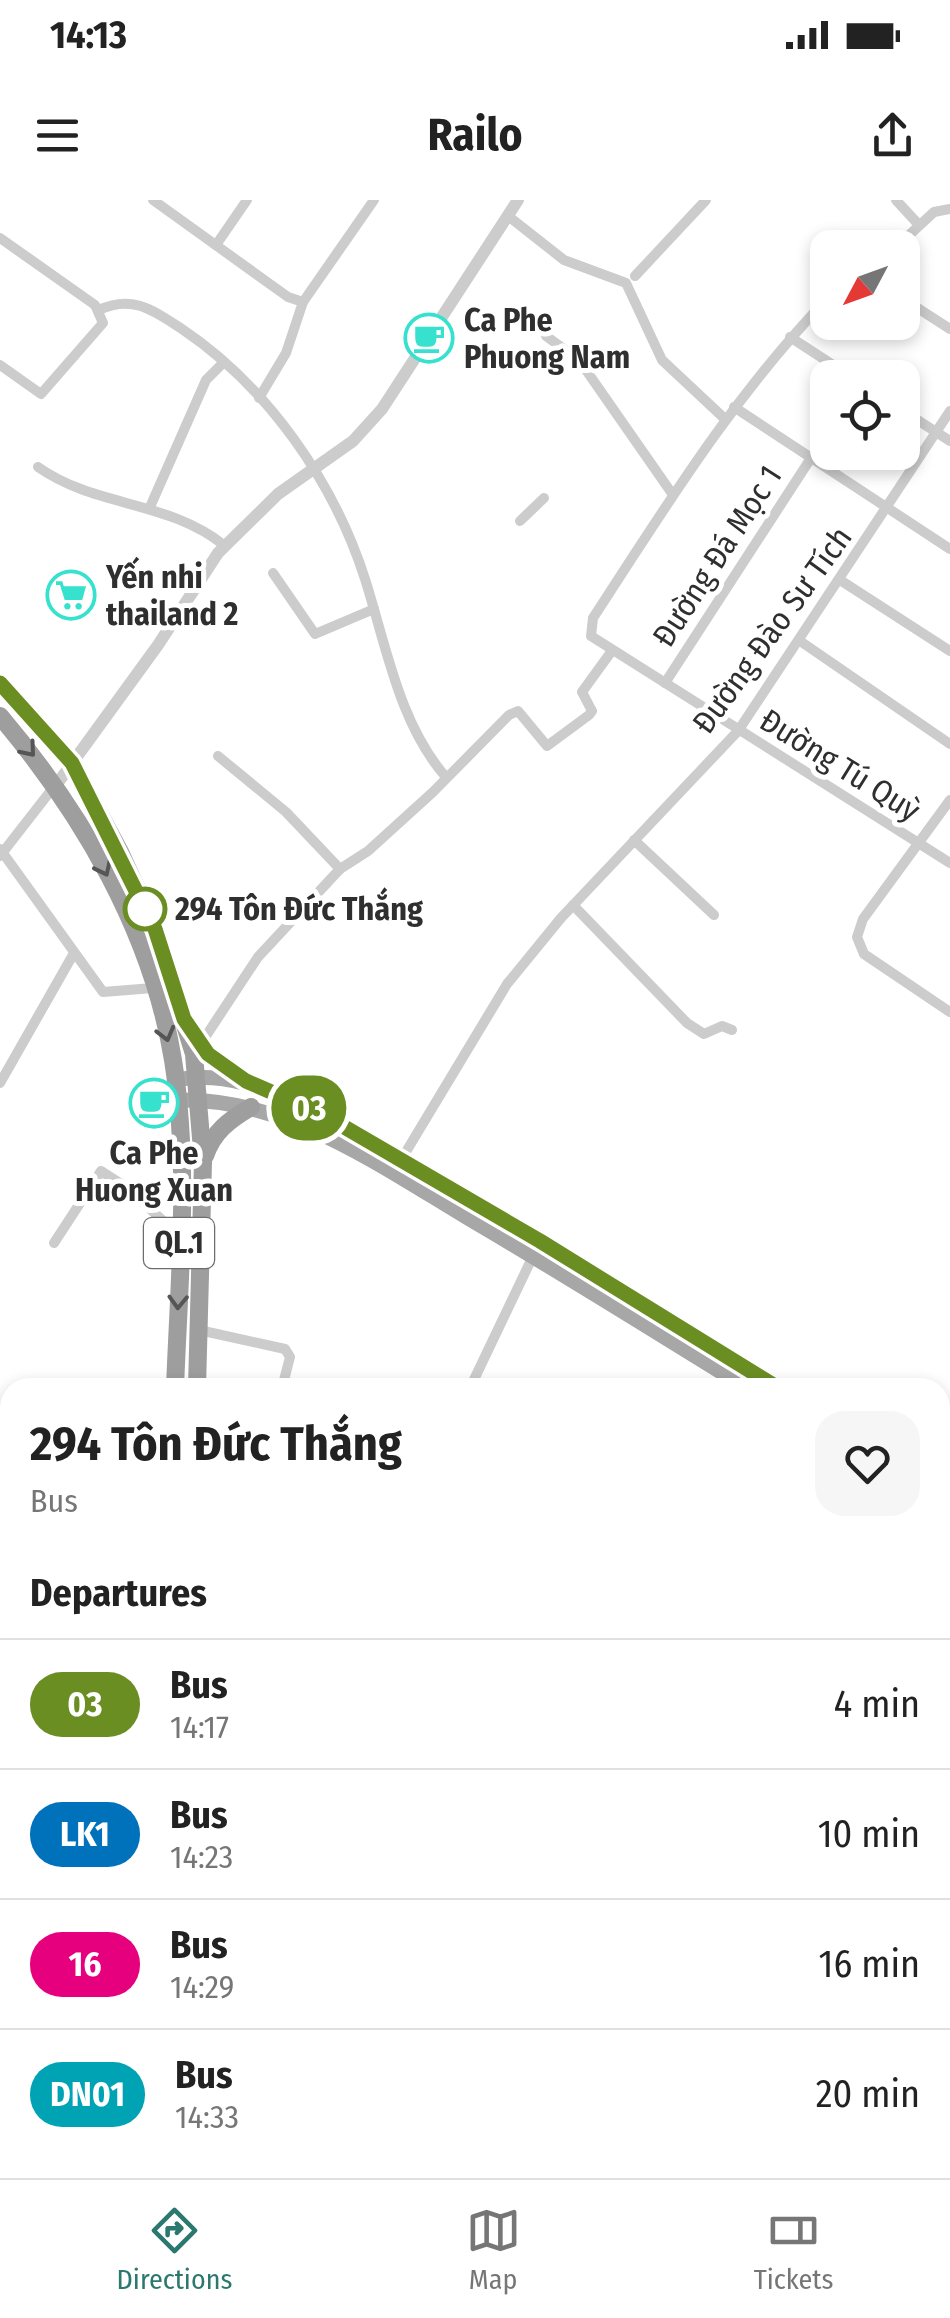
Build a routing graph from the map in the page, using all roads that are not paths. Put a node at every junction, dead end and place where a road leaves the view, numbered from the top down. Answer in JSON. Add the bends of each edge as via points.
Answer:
{"nodes":[{"id":1,"x":153,"y":200,"type":"edge"},
{"id":2,"x":247,"y":200,"type":"edge"},
{"id":3,"x":374,"y":200,"type":"edge"},
{"id":4,"x":518,"y":200,"type":"edge"},
{"id":5,"x":706,"y":200,"type":"edge"},
{"id":6,"x":896,"y":200,"type":"edge"},
{"id":7,"x":950,"y":209,"type":"edge"},
{"id":8,"x":508,"y":216,"type":"junction"},
{"id":9,"x":919,"y":225,"type":"junction"},
{"id":10,"x":914,"y":230,"type":"edge"},
{"id":11,"x":0,"y":238,"type":"edge"},
{"id":12,"x":216,"y":246,"type":"junction"},
{"id":13,"x":636,"y":276,"type":"dead end"},
{"id":14,"x":302,"y":302,"type":"junction"},
{"id":15,"x":97,"y":308,"type":"junction"},
{"id":16,"x":920,"y":310,"type":"edge"},
{"id":17,"x":810,"y":316,"type":"edge"},
{"id":18,"x":950,"y":329,"type":"edge"},
{"id":19,"x":546,"y":336,"type":"dead end"},
{"id":20,"x":790,"y":337,"type":"junction"},
{"id":21,"x":825,"y":360,"type":"edge"},
{"id":22,"x":224,"y":362,"type":"junction"},
{"id":23,"x":0,"y":365,"type":"edge"},
{"id":24,"x":259,"y":398,"type":"junction"},
{"id":25,"x":734,"y":407,"type":"junction"},
{"id":26,"x":950,"y":412,"type":"edge"},
{"id":27,"x":725,"y":418,"type":"junction"},
{"id":28,"x":920,"y":422,"type":"edge"},
{"id":29,"x":936,"y":432,"type":"junction"},
{"id":30,"x":950,"y":440,"type":"edge"},
{"id":31,"x":810,"y":457,"type":"edge"},
{"id":32,"x":810,"y":460,"type":"edge"},
{"id":33,"x":38,"y":467,"type":"dead end"},
{"id":34,"x":312,"y":470,"type":"junction"},
{"id":35,"x":829,"y":470,"type":"edge"},
{"id":36,"x":672,"y":494,"type":"junction"},
{"id":37,"x":544,"y":498,"type":"dead end"},
{"id":38,"x":150,"y":507,"type":"junction"},
{"id":39,"x":888,"y":508,"type":"junction"},
{"id":40,"x":520,"y":521,"type":"dead end"},
{"id":41,"x":225,"y":546,"type":"junction"},
{"id":42,"x":950,"y":550,"type":"edge"},
{"id":43,"x":274,"y":573,"type":"dead end"},
{"id":44,"x":840,"y":580,"type":"junction"},
{"id":45,"x":374,"y":609,"type":"junction"},
{"id":46,"x":800,"y":641,"type":"junction"},
{"id":47,"x":611,"y":652,"type":"junction"},
{"id":48,"x":950,"y":652,"type":"edge"},
{"id":49,"x":665,"y":682,"type":"junction"},
{"id":50,"x":0,"y":683,"type":"edge"},
{"id":51,"x":0,"y":716,"type":"edge"},
{"id":52,"x":738,"y":731,"type":"junction"},
{"id":53,"x":950,"y":744,"type":"edge"},
{"id":54,"x":218,"y":756,"type":"dead end"},
{"id":55,"x":72,"y":763,"type":"junction"},
{"id":56,"x":445,"y":776,"type":"junction"},
{"id":57,"x":56,"y":784,"type":"junction"},
{"id":58,"x":950,"y":800,"type":"edge"},
{"id":59,"x":634,"y":840,"type":"junction"},
{"id":60,"x":920,"y":844,"type":"junction"},
{"id":61,"x":1,"y":853,"type":"edge"},
{"id":62,"x":950,"y":863,"type":"edge"},
{"id":63,"x":340,"y":869,"type":"junction"},
{"id":64,"x":573,"y":905,"type":"junction"},
{"id":65,"x":714,"y":916,"type":"dead end"},
{"id":66,"x":74,"y":953,"type":"junction"},
{"id":67,"x":153,"y":988,"type":"junction"},
{"id":68,"x":950,"y":1012,"type":"edge"},
{"id":69,"x":184,"y":1019,"type":"junction"},
{"id":70,"x":732,"y":1030,"type":"dead end"},
{"id":71,"x":200,"y":1045,"type":"junction"},
{"id":72,"x":197,"y":1076,"type":"junction"},
{"id":73,"x":246,"y":1081,"type":"junction"},
{"id":74,"x":0,"y":1083,"type":"edge"},
{"id":75,"x":176,"y":1090,"type":"junction"},
{"id":76,"x":198,"y":1099,"type":"junction"},
{"id":77,"x":251,"y":1107,"type":"junction"},
{"id":78,"x":401,"y":1160,"type":"junction"},
{"id":79,"x":203,"y":1162,"type":"junction"},
{"id":80,"x":180,"y":1236,"type":"junction"},
{"id":81,"x":54,"y":1244,"type":"dead end"},
{"id":82,"x":533,"y":1256,"type":"junction"},
{"id":83,"x":198,"y":1330,"type":"junction"},
{"id":84,"x":175,"y":1378,"type":"edge"},
{"id":85,"x":197,"y":1378,"type":"edge"},
{"id":86,"x":284,"y":1378,"type":"edge"},
{"id":87,"x":475,"y":1378,"type":"edge"},
{"id":88,"x":716,"y":1378,"type":"edge"},
{"id":89,"x":761,"y":1378,"type":"edge"}],
"edges":[{"from":1,"to":12,"type":"street"},
{"from":2,"to":12,"type":"street"},
{"from":3,"to":14,"type":"street"},
{"from":4,"to":8,"type":"street"},
{"from":5,"to":13,"type":"street"},
{"from":6,"to":9,"type":"street"},
{"from":7,"to":9,"type":"street","via":[[940,208]]},
{"from":8,"to":27,"type":"street","via":[[564,260],[626,284],[662,360]]},
{"from":8,"to":34,"type":"street","via":[[382,409],[353,441]]},
{"from":9,"to":10,"type":"street"},
{"from":11,"to":15,"type":"street"},
{"from":12,"to":14,"type":"street"},
{"from":14,"to":24,"type":"street","via":[[286,353]]},
{"from":15,"to":22,"type":"street","via":[[128,302],[151,308]]},
{"from":15,"to":23,"type":"street","via":[[101,327],[45,392],[37,394]]},
{"from":16,"to":18,"type":"street"},
{"from":17,"to":20,"type":"street"},
{"from":19,"to":36,"type":"street","via":[[578,360]]},
{"from":20,"to":21,"type":"street"},
{"from":20,"to":25,"type":"street"},
{"from":22,"to":24,"type":"street"},
{"from":22,"to":38,"type":"street","via":[[206,380]]},
{"from":24,"to":34,"type":"street"},
{"from":25,"to":27,"type":"street"},
{"from":25,"to":31,"type":"street"},
{"from":26,"to":29,"type":"street","name":"Đường Đào Sư Tích"},
{"from":27,"to":36,"type":"street"},
{"from":28,"to":29,"type":"street"},
{"from":29,"to":30,"type":"street"},
{"from":29,"to":39,"type":"street","name":"Đường Đào Sư Tích"},
{"from":32,"to":49,"type":"street","name":"Đường Đá Mọc 1"},
{"from":33,"to":38,"type":"street","via":[[74,489]]},
{"from":34,"to":41,"type":"street"},
{"from":34,"to":45,"type":"street","via":[[331,495]]},
{"from":35,"to":39,"type":"street"},
{"from":36,"to":47,"type":"street","via":[[593,618],[591,636]]},
{"from":37,"to":40,"type":"street"},
{"from":38,"to":41,"type":"street","via":[[190,521]]},
{"from":39,"to":42,"type":"street"},
{"from":39,"to":44,"type":"street","name":"Đường Đào Sư Tích"},
{"from":41,"to":55,"type":"street"},
{"from":43,"to":45,"type":"street","via":[[315,634]]},
{"from":44,"to":46,"type":"street","name":"Đường Đào Sư Tích"},
{"from":44,"to":48,"type":"street"},
{"from":45,"to":56,"type":"street","via":[[409,714],[427,756]]},
{"from":46,"to":52,"type":"street","name":"Đường Đào Sư Tích"},
{"from":46,"to":53,"type":"street"},
{"from":47,"to":49,"type":"street","name":"Đường Tú Quỳ"},
{"from":47,"to":56,"type":"street","via":[[582,692],[591,713],[561,740],[546,746],[518,711]]},
{"from":49,"to":52,"type":"street","name":"Đường Tú Quỳ"},
{"from":50,"to":55,"type":"highway","number":"QL.1"},
{"from":51,"to":57,"type":"highway","number":"QL.1","one_way":true},
{"from":52,"to":59,"type":"street","name":"Đường Đào Sư Tích"},
{"from":52,"to":60,"type":"street","name":"Đường Tú Quỳ"},
{"from":54,"to":63,"type":"street","via":[[286,812]]},
{"from":55,"to":57,"type":"street"},
{"from":55,"to":69,"type":"highway","number":"QL.1","via":[[155,929]]},
{"from":56,"to":63,"type":"street"},
{"from":57,"to":61,"type":"street"},
{"from":57,"to":67,"type":"highway","number":"QL.1","one_way":true,"via":[[101,861]]},
{"from":58,"to":60,"type":"street"},
{"from":59,"to":64,"type":"street","name":"Đường Đào Sư Tích"},
{"from":59,"to":65,"type":"street"},
{"from":60,"to":62,"type":"street","name":"Đường Tú Quỳ"},
{"from":60,"to":68,"type":"street","via":[[863,918],[857,937],[864,954]]},
{"from":61,"to":66,"type":"street"},
{"from":63,"to":71,"type":"street","via":[[258,957]]},
{"from":64,"to":70,"type":"street","via":[[700,1033]]},
{"from":64,"to":78,"type":"street","name":"Đường Đào Sư Tích","via":[[507,984]]},
{"from":66,"to":67,"type":"street","via":[[104,992]]},
{"from":66,"to":74,"type":"street"},
{"from":67,"to":75,"type":"highway","number":"QL.1","one_way":true},
{"from":69,"to":71,"type":"highway"},
{"from":69,"to":72,"type":"highway","number":"QL.1"},
{"from":71,"to":73,"type":"highway"},
{"from":72,"to":73,"type":"main road"},
{"from":72,"to":75,"type":"main road"},
{"from":72,"to":76,"type":"highway","number":"QL.1"},
{"from":73,"to":78,"type":"main road","via":[[322,1114]]},
{"from":75,"to":76,"type":"main road"},
{"from":75,"to":80,"type":"highway","number":"QL.1"},
{"from":76,"to":77,"type":"main road"},
{"from":76,"to":79,"type":"highway","number":"QL.1"},
{"from":77,"to":79,"type":"highway","via":[[226,1122]]},
{"from":77,"to":82,"type":"main road","via":[[308,1127]]},
{"from":78,"to":89,"type":"main road"},
{"from":79,"to":83,"type":"highway","number":"QL.1"},
{"from":80,"to":81,"type":"street","via":[[100,1171]]},
{"from":80,"to":84,"type":"highway","number":"QL.1","one_way":true},
{"from":82,"to":87,"type":"street"},
{"from":82,"to":88,"type":"main road"},
{"from":83,"to":85,"type":"highway","number":"QL.1"},
{"from":83,"to":86,"type":"street","via":[[285,1349],[290,1356]]}]}
